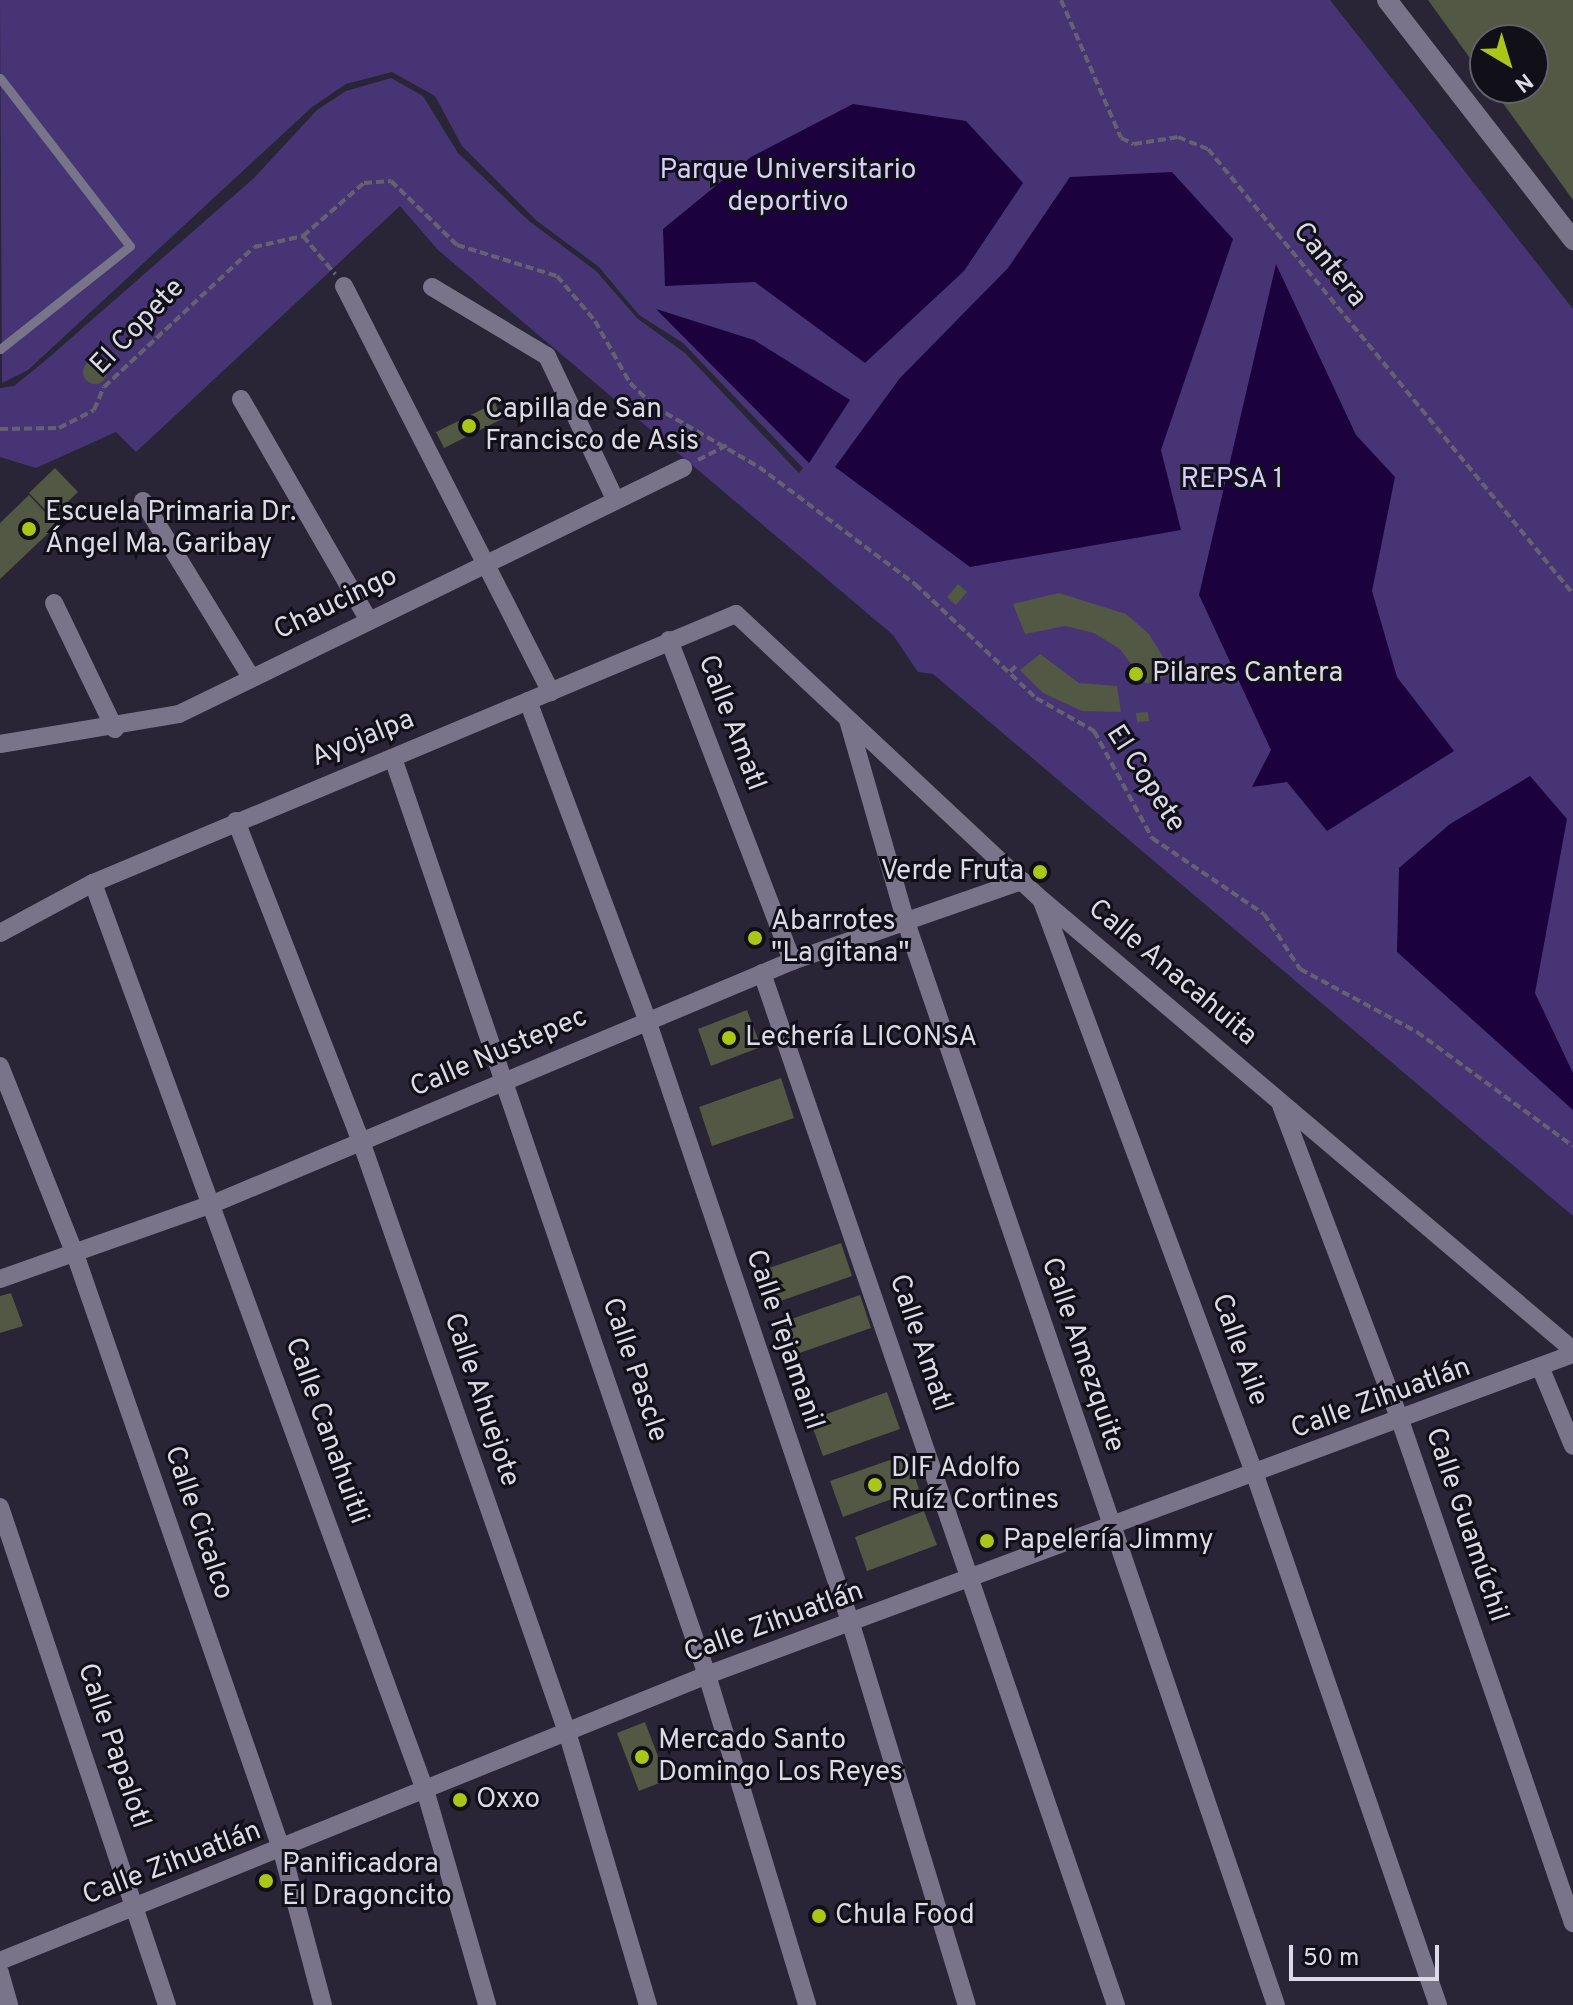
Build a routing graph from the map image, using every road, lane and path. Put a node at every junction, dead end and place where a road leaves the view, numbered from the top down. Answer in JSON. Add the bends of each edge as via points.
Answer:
{"nodes":[{"id":1,"x":1061,"y":0,"type":"edge"},
{"id":2,"x":1387,"y":0,"type":"edge"},
{"id":3,"x":0,"y":78,"type":"edge"},
{"id":4,"x":303,"y":236,"type":"junction"},
{"id":5,"x":1573,"y":240,"type":"edge"},
{"id":6,"x":344,"y":286,"type":"joint"},
{"id":7,"x":432,"y":287,"type":"dead end"},
{"id":8,"x":0,"y":349,"type":"edge"},
{"id":9,"x":241,"y":399,"type":"dead end"},
{"id":10,"x":0,"y":429,"type":"edge"},
{"id":11,"x":728,"y":445,"type":"junction"},
{"id":12,"x":683,"y":468,"type":"joint"},
{"id":13,"x":615,"y":499,"type":"junction"},
{"id":14,"x":143,"y":501,"type":"dead end"},
{"id":15,"x":489,"y":559,"type":"junction"},
{"id":16,"x":1573,"y":594,"type":"edge"},
{"id":17,"x":54,"y":603,"type":"dead end"},
{"id":18,"x":368,"y":619,"type":"junction"},
{"id":19,"x":750,"y":622,"type":"joint"},
{"id":20,"x":669,"y":640,"type":"junction"},
{"id":21,"x":1018,"y":664,"type":"dead end"},
{"id":22,"x":1010,"y":672,"type":"junction"},
{"id":23,"x":251,"y":677,"type":"junction"},
{"id":24,"x":551,"y":692,"type":"junction"},
{"id":25,"x":528,"y":701,"type":"junction"},
{"id":26,"x":848,"y":718,"type":"junction"},
{"id":27,"x":115,"y":729,"type":"junction"},
{"id":28,"x":0,"y":744,"type":"edge"},
{"id":29,"x":393,"y":758,"type":"junction"},
{"id":30,"x":236,"y":821,"type":"junction"},
{"id":31,"x":1022,"y":881,"type":"junction"},
{"id":32,"x":93,"y":883,"type":"junction"},
{"id":33,"x":1041,"y":899,"type":"junction"},
{"id":34,"x":906,"y":922,"type":"junction"},
{"id":35,"x":0,"y":933,"type":"edge"},
{"id":36,"x":792,"y":961,"type":"junction"},
{"id":37,"x":762,"y":973,"type":"junction"},
{"id":38,"x":647,"y":1020,"type":"junction"},
{"id":39,"x":0,"y":1066,"type":"edge"},
{"id":40,"x":506,"y":1078,"type":"junction"},
{"id":41,"x":1280,"y":1102,"type":"junction"},
{"id":42,"x":362,"y":1144,"type":"junction"},
{"id":43,"x":1573,"y":1146,"type":"edge"},
{"id":44,"x":215,"y":1203,"type":"junction"},
{"id":45,"x":75,"y":1254,"type":"junction"},
{"id":46,"x":0,"y":1279,"type":"edge"},
{"id":47,"x":1573,"y":1352,"type":"edge"},
{"id":48,"x":1541,"y":1369,"type":"junction"},
{"id":49,"x":1401,"y":1423,"type":"junction"},
{"id":50,"x":1573,"y":1446,"type":"edge"},
{"id":51,"x":1255,"y":1475,"type":"junction"},
{"id":52,"x":0,"y":1507,"type":"edge"},
{"id":53,"x":1111,"y":1529,"type":"junction"},
{"id":54,"x":973,"y":1579,"type":"junction"},
{"id":55,"x":851,"y":1624,"type":"junction"},
{"id":56,"x":707,"y":1675,"type":"junction"},
{"id":57,"x":568,"y":1735,"type":"junction"},
{"id":58,"x":426,"y":1793,"type":"junction"},
{"id":59,"x":282,"y":1851,"type":"junction"},
{"id":60,"x":139,"y":1906,"type":"junction"},
{"id":61,"x":1573,"y":1923,"type":"edge"},
{"id":62,"x":0,"y":1961,"type":"edge"},
{"id":63,"x":0,"y":1973,"type":"edge"},
{"id":64,"x":9,"y":2005,"type":"edge"},
{"id":65,"x":167,"y":2005,"type":"edge"},
{"id":66,"x":323,"y":2005,"type":"edge"},
{"id":67,"x":487,"y":2005,"type":"edge"},
{"id":68,"x":648,"y":2005,"type":"edge"},
{"id":69,"x":807,"y":2005,"type":"edge"},
{"id":70,"x":967,"y":2005,"type":"edge"},
{"id":71,"x":1116,"y":2005,"type":"edge"},
{"id":72,"x":1276,"y":2005,"type":"edge"},
{"id":73,"x":1438,"y":2005,"type":"edge"}],
"edges":[{"from":1,"to":16,"type":"path","name":"Cantera","via":[[1121,138],[1134,144],[1178,137],[1208,149]]},
{"from":2,"to":5,"type":"main road"},
{"from":3,"to":8,"type":"lane","via":[[130,246]]},
{"from":4,"to":6,"type":"path"},
{"from":4,"to":10,"type":"path","name":"El Copete","via":[[254,247],[210,282],[104,387],[94,410],[59,428]]},
{"from":4,"to":11,"type":"path","name":"El Copete","via":[[364,183],[391,181],[457,245],[557,276],[595,321],[630,383],[655,407]]},
{"from":6,"to":15,"type":"street"},
{"from":7,"to":13,"type":"street","via":[[547,356]]},
{"from":9,"to":18,"type":"street"},
{"from":11,"to":12,"type":"path"},
{"from":11,"to":22,"type":"path","name":"El Copete","via":[[915,584]]},
{"from":12,"to":13,"type":"street","name":"Chaucingo"},
{"from":13,"to":15,"type":"street","name":"Chaucingo"},
{"from":14,"to":23,"type":"street"},
{"from":15,"to":18,"type":"street","name":"Chaucingo"},
{"from":15,"to":24,"type":"street"},
{"from":17,"to":27,"type":"street"},
{"from":18,"to":23,"type":"street","name":"Chaucingo"},
{"from":19,"to":20,"type":"street","name":"Ayojalpa","via":[[736,614],[721,616]]},
{"from":19,"to":26,"type":"street","name":"Calle Anacahuita"},
{"from":20,"to":24,"type":"street","name":"Ayojalpa"},
{"from":20,"to":36,"type":"street","name":"Calle Amatl"},
{"from":21,"to":22,"type":"path"},
{"from":22,"to":43,"type":"path","name":"El Copete","via":[[1036,698],[1094,731],[1152,838],[1264,914],[1300,969],[1417,1032]]},
{"from":23,"to":27,"type":"street","name":"Chaucingo","via":[[179,714]]},
{"from":24,"to":25,"type":"street","name":"Ayojalpa"},
{"from":25,"to":29,"type":"street","name":"Ayojalpa"},
{"from":25,"to":38,"type":"street","name":"Calle Tejamanil"},
{"from":26,"to":31,"type":"street","name":"Calle Anacahuita"},
{"from":26,"to":34,"type":"street","name":"Calle Amezquite"},
{"from":27,"to":28,"type":"street","name":"Chaucingo"},
{"from":29,"to":30,"type":"street","name":"Ayojalpa"},
{"from":29,"to":40,"type":"street","name":"Calle Pascle"},
{"from":30,"to":32,"type":"street","name":"Ayojalpa"},
{"from":30,"to":42,"type":"street","name":"Calle Ahuejote"},
{"from":31,"to":33,"type":"street","name":"Calle Anacahuita"},
{"from":31,"to":34,"type":"street","name":"Calle Nustepec"},
{"from":32,"to":35,"type":"street","name":"Ayojalpa"},
{"from":32,"to":44,"type":"street","name":"Calle Canahuitli"},
{"from":33,"to":41,"type":"street","name":"Calle Anacahuita"},
{"from":33,"to":51,"type":"street","name":"Calle Aile"},
{"from":34,"to":36,"type":"street","name":"Calle Nustepec"},
{"from":34,"to":53,"type":"street","name":"Calle Amezquite"},
{"from":36,"to":37,"type":"street","name":"Calle Nustepec"},
{"from":37,"to":38,"type":"street","name":"Calle Nustepec"},
{"from":37,"to":54,"type":"street","name":"Calle Amatl"},
{"from":38,"to":40,"type":"street","name":"Calle Nustepec"},
{"from":38,"to":55,"type":"street","name":"Calle Tejamanil"},
{"from":39,"to":45,"type":"street","name":"Calle Cicalco"},
{"from":40,"to":42,"type":"street","name":"Calle Nustepec"},
{"from":40,"to":56,"type":"street","name":"Calle Pascle"},
{"from":41,"to":47,"type":"street","name":"Calle Anacahuita"},
{"from":41,"to":49,"type":"street","name":"Calle Guamúchil"},
{"from":42,"to":44,"type":"street","name":"Calle Nustepec"},
{"from":42,"to":57,"type":"street","name":"Calle Ahuejote"},
{"from":44,"to":45,"type":"street","name":"Calle Nustepec"},
{"from":44,"to":58,"type":"street","name":"Calle Canahuitli"},
{"from":45,"to":46,"type":"street","name":"Calle Nustepec"},
{"from":45,"to":59,"type":"street","name":"Calle Cicalco"},
{"from":47,"to":48,"type":"street","name":"Calle Zihuatlán"},
{"from":48,"to":49,"type":"street","name":"Calle Zihuatlán"},
{"from":48,"to":50,"type":"street"},
{"from":49,"to":51,"type":"street","name":"Calle Zihuatlán"},
{"from":49,"to":61,"type":"street","name":"Calle Guamúchil"},
{"from":51,"to":53,"type":"street","name":"Calle Zihuatlán"},
{"from":51,"to":73,"type":"street","name":"Calle Aile"},
{"from":52,"to":60,"type":"street","name":"Calle Papalotl"},
{"from":53,"to":54,"type":"street","name":"Calle Zihuatlán"},
{"from":53,"to":72,"type":"street","name":"Calle Amezquite"},
{"from":54,"to":55,"type":"street","name":"Calle Zihuatlán"},
{"from":54,"to":71,"type":"street","name":"Calle Amatl"},
{"from":55,"to":56,"type":"street","name":"Calle Zihuatlán"},
{"from":55,"to":70,"type":"street","name":"Calle Tejamanil"},
{"from":56,"to":57,"type":"street","name":"Calle Zihuatlán"},
{"from":56,"to":69,"type":"street","name":"Calle Pascle"},
{"from":57,"to":58,"type":"street","name":"Calle Zihuatlán"},
{"from":57,"to":68,"type":"street","name":"Calle Ahuejote"},
{"from":58,"to":59,"type":"street","name":"Calle Zihuatlán"},
{"from":58,"to":67,"type":"street","name":"Calle Canahuitli"},
{"from":59,"to":60,"type":"street","name":"Calle Zihuatlán"},
{"from":59,"to":66,"type":"street","name":"Calle Cicalco"},
{"from":60,"to":62,"type":"street","name":"Calle Zihuatlán"},
{"from":60,"to":65,"type":"street","name":"Calle Papalotl"},
{"from":63,"to":64,"type":"street"}]}
